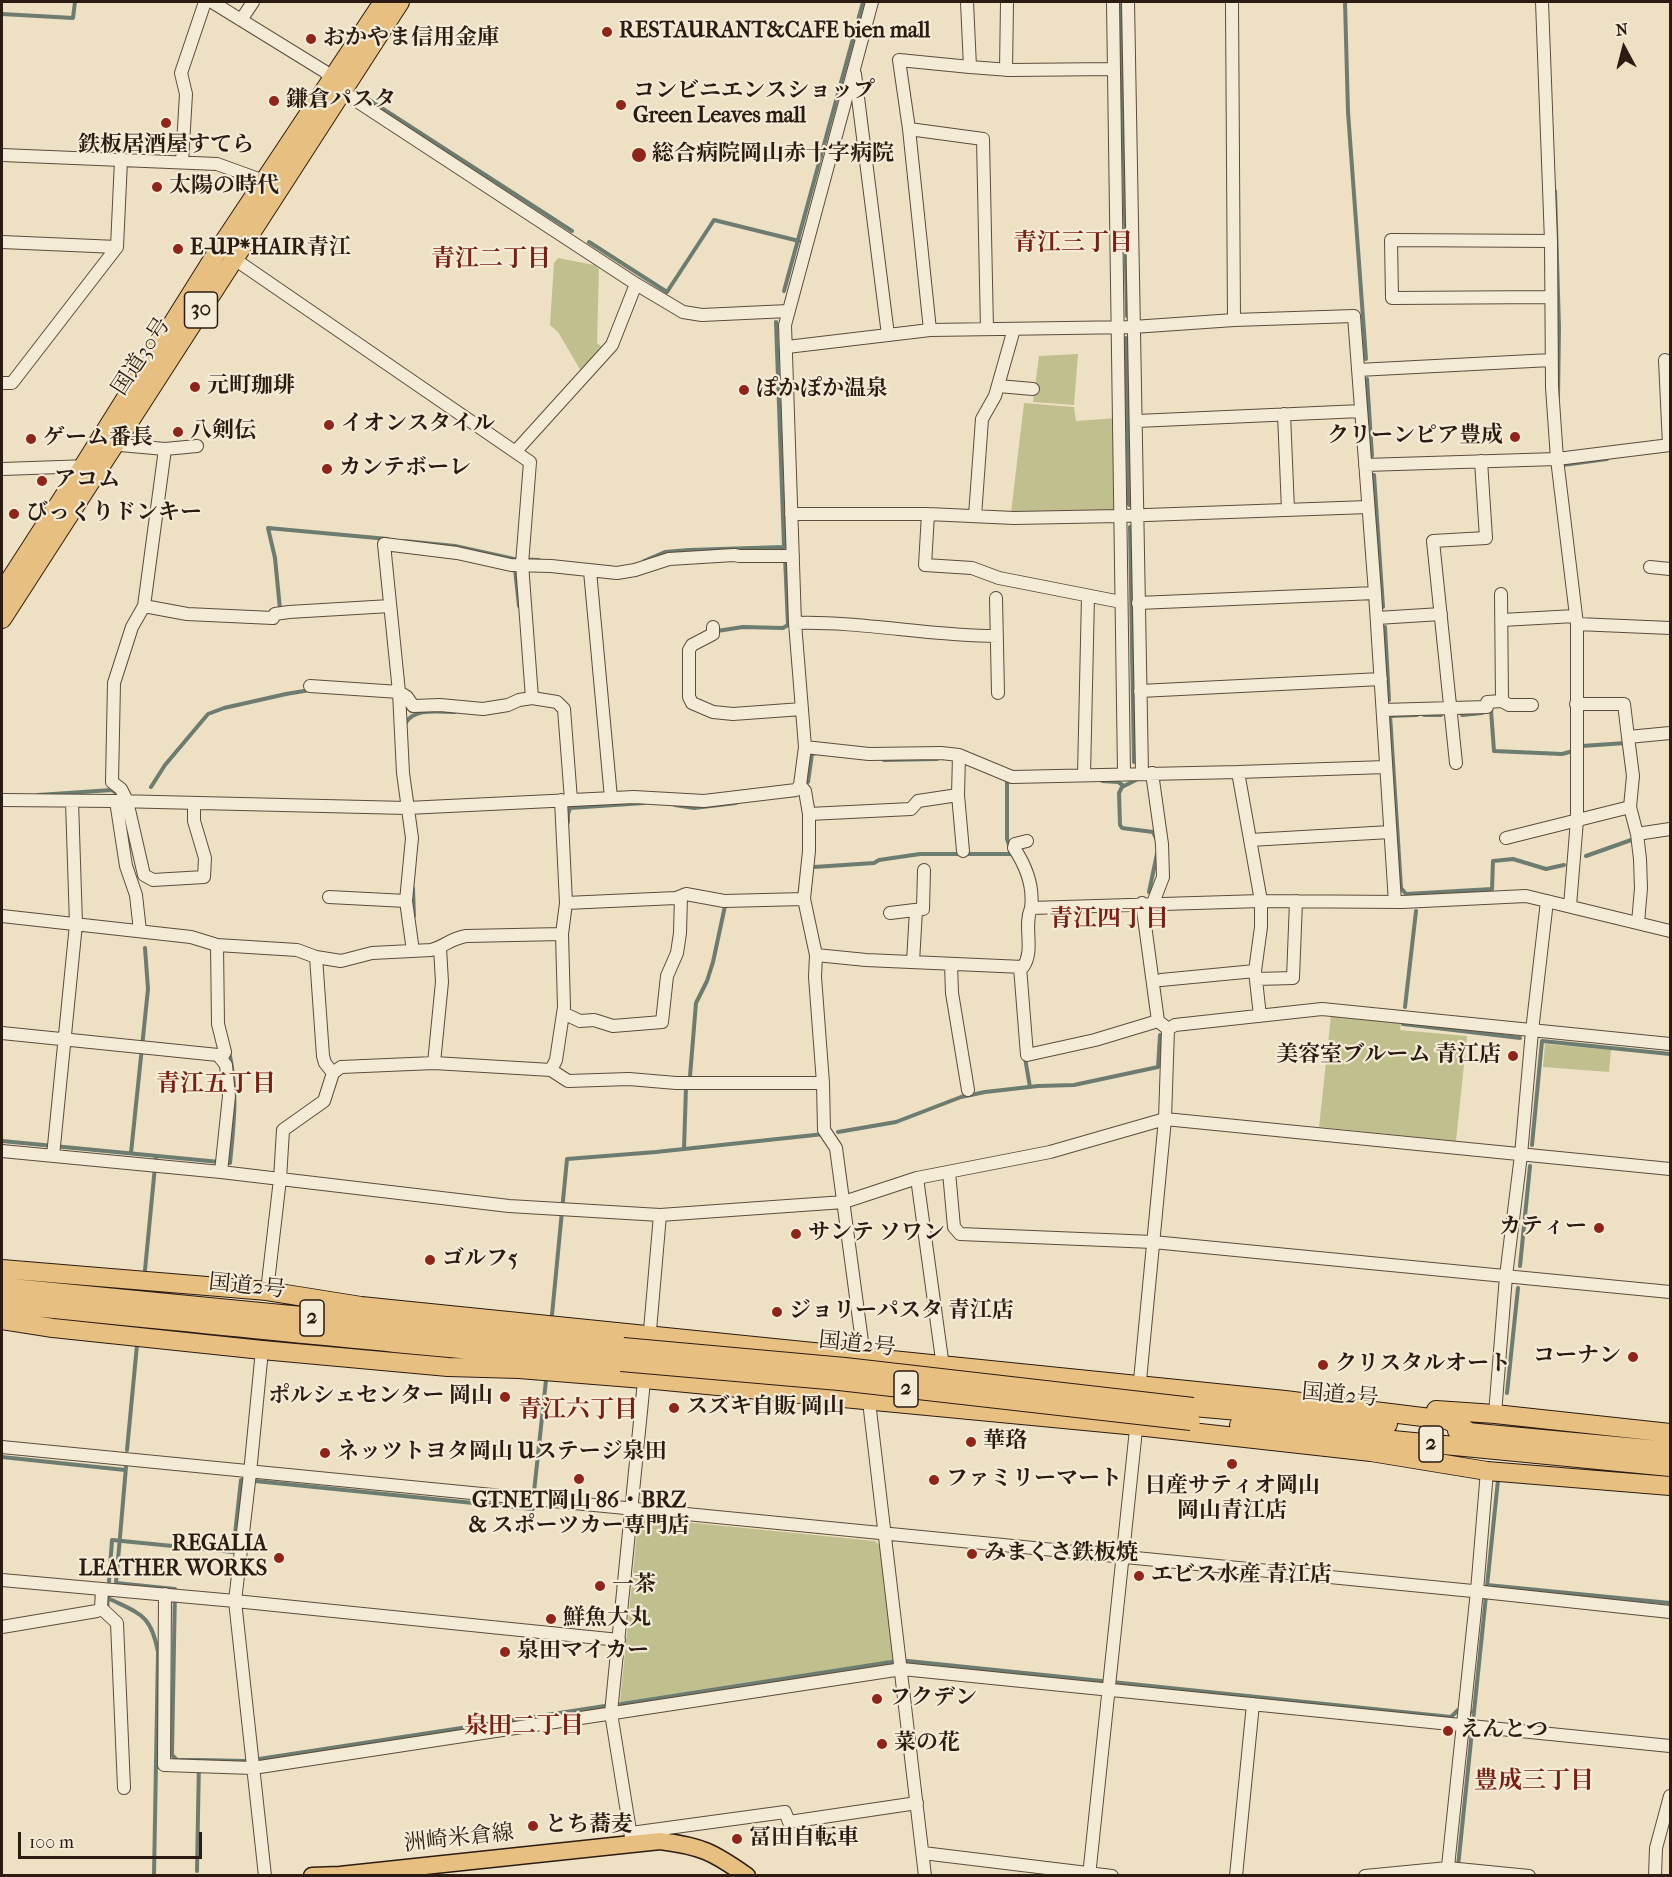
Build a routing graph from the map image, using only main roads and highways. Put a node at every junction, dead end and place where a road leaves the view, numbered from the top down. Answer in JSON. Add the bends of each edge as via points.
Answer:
{"nodes":[{"id":1,"x":383,"y":2,"type":"edge"},
{"id":2,"x":400,"y":2,"type":"edge"},
{"id":3,"x":337,"y":84,"type":"junction"},
{"id":4,"x":227,"y":255,"type":"junction"},
{"id":5,"x":92,"y":466,"type":"junction"},
{"id":6,"x":2,"y":592,"type":"edge"},
{"id":7,"x":2,"y":619,"type":"edge"},
{"id":8,"x":2,"y":1269,"type":"edge"},
{"id":9,"x":2,"y":1287,"type":"edge"},
{"id":10,"x":76,"y":1294,"type":"junction"},
{"id":11,"x":2,"y":1304,"type":"edge"},
{"id":12,"x":361,"y":1306,"type":"junction"},
{"id":13,"x":2,"y":1320,"type":"edge"},
{"id":14,"x":350,"y":1337,"type":"junction"},
{"id":15,"x":622,"y":1354,"type":"junction"},
{"id":16,"x":519,"y":1369,"type":"junction"},
{"id":17,"x":1285,"y":1400,"type":"junction"},
{"id":18,"x":1192,"y":1414,"type":"junction"},
{"id":19,"x":1468,"y":1431,"type":"junction"},
{"id":20,"x":1671,"y":1433,"type":"edge"},
{"id":21,"x":1671,"y":1451,"type":"edge"},
{"id":22,"x":1371,"y":1452,"type":"junction"},
{"id":23,"x":1671,"y":1468,"type":"edge"},
{"id":24,"x":1671,"y":1486,"type":"edge"},
{"id":25,"x":312,"y":1875,"type":"edge"},
{"id":26,"x":747,"y":1875,"type":"edge"}],
"edges":[{"from":1,"to":3,"type":"highway","name":"国道30号","number":"30"},
{"from":2,"to":3,"type":"highway","name":"国道30号","number":"30"},
{"from":3,"to":4,"type":"highway","name":"国道30号","number":"30"},
{"from":3,"to":4,"type":"highway","name":"国道30号","number":"30","via":[[264,181]]},
{"from":4,"to":5,"type":"highway","name":"国道30号","number":"30"},
{"from":5,"to":6,"type":"highway","name":"国道30号","number":"30"},
{"from":5,"to":7,"type":"highway","name":"国道30号","number":"30"},
{"from":8,"to":12,"type":"highway","via":[[267,1291]]},
{"from":9,"to":10,"type":"highway","name":"国道2号","number":"2"},
{"from":10,"to":12,"type":"highway","via":[[163,1292],[310,1306]]},
{"from":10,"to":15,"type":"highway","name":"国道2号","number":"2"},
{"from":11,"to":14,"type":"highway","name":"国道2号","number":"2"},
{"from":12,"to":17,"type":"highway"},
{"from":13,"to":16,"type":"highway","via":[[262,1350],[448,1367]]},
{"from":14,"to":15,"type":"highway","name":"国道2号","number":"2","via":[[487,1352]]},
{"from":14,"to":16,"type":"highway","via":[[376,1349]]},
{"from":15,"to":18,"type":"highway","name":"国道2号","number":"2","bridge":true,"via":[[839,1381]]},
{"from":16,"to":22,"type":"highway","via":[[1137,1426]]},
{"from":17,"to":19,"type":"highway","via":[[1447,1419]]},
{"from":17,"to":20,"type":"highway","via":[[1495,1414]]},
{"from":18,"to":19,"type":"highway","name":"国道2号","number":"2"},
{"from":18,"to":23,"type":"highway","name":"国道2号","number":"2"},
{"from":19,"to":21,"type":"highway","name":"国道2号","number":"2"},
{"from":22,"to":23,"type":"highway","via":[[1600,1471]]},
{"from":22,"to":24,"type":"highway","number":"2","via":[[1487,1471]]},
{"from":25,"to":26,"type":"main road","name":"洲崎米倉線","via":[[340,1875],[631,1838],[701,1848]]}]}
